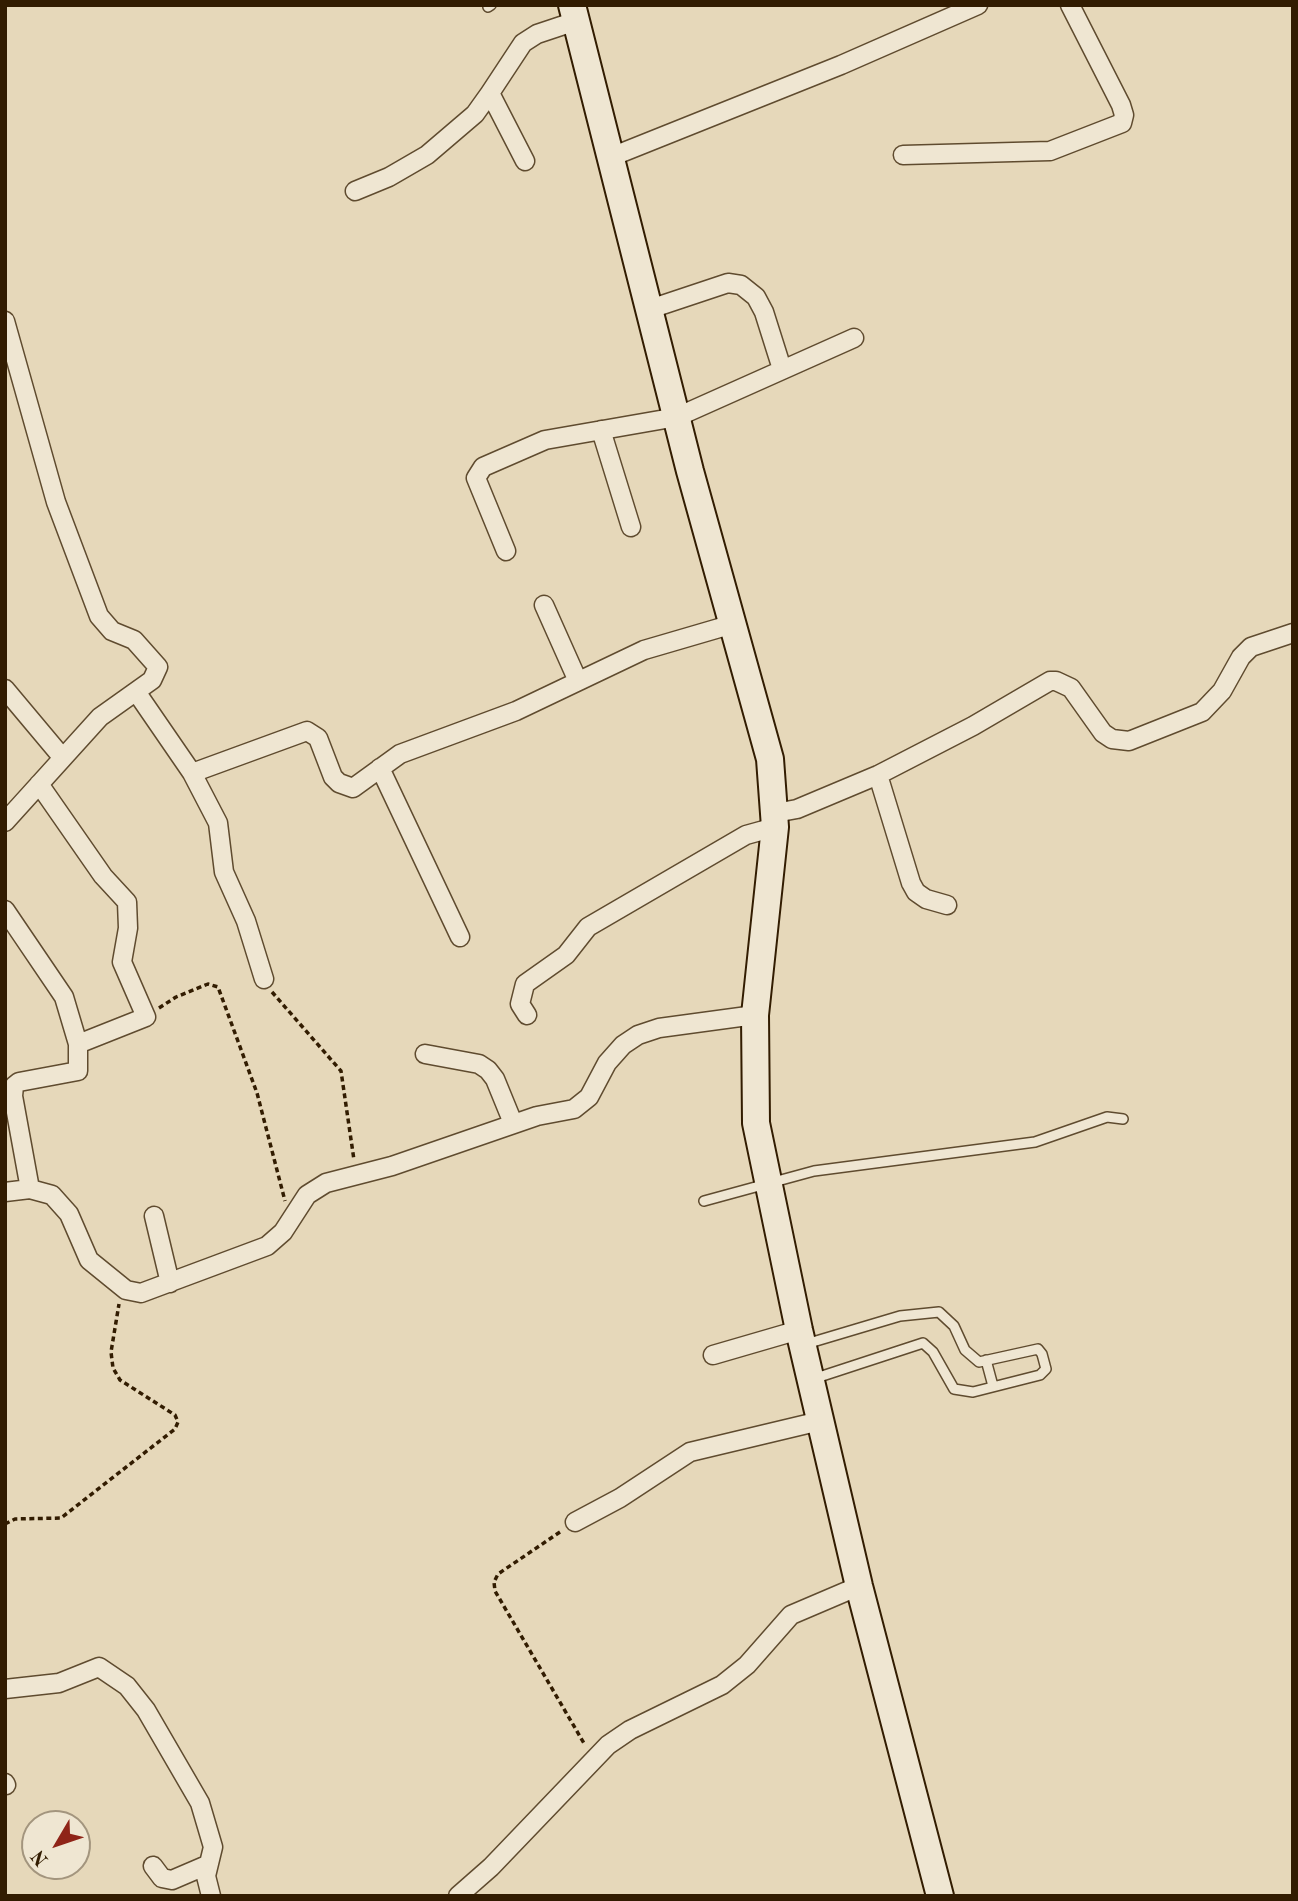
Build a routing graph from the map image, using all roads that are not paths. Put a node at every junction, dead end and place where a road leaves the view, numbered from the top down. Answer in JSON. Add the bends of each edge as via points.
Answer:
{"nodes":[{"id":1,"x":978,"y":5,"type":"edge"},
{"id":2,"x":1070,"y":5,"type":"edge"},
{"id":3,"x":574,"y":13,"type":"edge"},
{"id":4,"x":490,"y":93,"type":"junction"},
{"id":5,"x":903,"y":155,"type":"dead end"},
{"id":6,"x":611,"y":157,"type":"junction"},
{"id":7,"x":525,"y":161,"type":"dead end"},
{"id":8,"x":355,"y":191,"type":"dead end"},
{"id":9,"x":649,"y":309,"type":"junction"},
{"id":10,"x":5,"y":321,"type":"edge"},
{"id":11,"x":854,"y":338,"type":"dead end"},
{"id":12,"x":782,"y":369,"type":"junction"},
{"id":13,"x":677,"y":417,"type":"junction"},
{"id":14,"x":601,"y":430,"type":"junction"},
{"id":15,"x":631,"y":527,"type":"dead end"},
{"id":16,"x":506,"y":551,"type":"dead end"},
{"id":17,"x":544,"y":605,"type":"dead end"},
{"id":18,"x":733,"y":624,"type":"junction"},
{"id":19,"x":1293,"y":633,"type":"edge"},
{"id":20,"x":578,"y":680,"type":"junction"},
{"id":21,"x":5,"y":689,"type":"edge"},
{"id":22,"x":137,"y":693,"type":"junction"},
{"id":23,"x":62,"y":757,"type":"junction"},
{"id":24,"x":380,"y":768,"type":"junction"},
{"id":25,"x":192,"y":772,"type":"junction"},
{"id":26,"x":878,"y":775,"type":"junction"},
{"id":27,"x":39,"y":784,"type":"junction"},
{"id":28,"x":775,"y":820,"type":"junction"},
{"id":29,"x":5,"y":822,"type":"edge"},
{"id":30,"x":947,"y":905,"type":"dead end"},
{"id":31,"x":5,"y":910,"type":"edge"},
{"id":32,"x":460,"y":937,"type":"dead end"},
{"id":33,"x":264,"y":979,"type":"road end"},
{"id":34,"x":527,"y":1015,"type":"dead end"},
{"id":35,"x":755,"y":1016,"type":"junction"},
{"id":36,"x":78,"y":1044,"type":"junction"},
{"id":37,"x":425,"y":1054,"type":"dead end"},
{"id":38,"x":1123,"y":1119,"type":"dead end"},
{"id":39,"x":513,"y":1123,"type":"junction"},
{"id":40,"x":769,"y":1184,"type":"junction"},
{"id":41,"x":30,"y":1189,"type":"junction"},
{"id":42,"x":5,"y":1192,"type":"edge"},
{"id":43,"x":704,"y":1201,"type":"dead end"},
{"id":44,"x":154,"y":1216,"type":"dead end"},
{"id":45,"x":170,"y":1283,"type":"junction"},
{"id":46,"x":801,"y":1337,"type":"junction"},
{"id":47,"x":713,"y":1355,"type":"dead end"},
{"id":48,"x":986,"y":1360,"type":"junction"},
{"id":49,"x":811,"y":1380,"type":"junction"},
{"id":50,"x":993,"y":1386,"type":"junction"},
{"id":51,"x":820,"y":1421,"type":"junction"},
{"id":52,"x":575,"y":1522,"type":"road end"},
{"id":53,"x":859,"y":1586,"type":"junction"},
{"id":54,"x":5,"y":1689,"type":"edge"},
{"id":55,"x":153,"y":1866,"type":"dead end"},
{"id":56,"x":207,"y":1866,"type":"junction"},
{"id":57,"x":211,"y":1896,"type":"edge"},
{"id":58,"x":458,"y":1896,"type":"edge"},
{"id":59,"x":940,"y":1896,"type":"edge"}],
"edges":[{"from":1,"to":6,"type":"street"},
{"from":2,"to":5,"type":"street","via":[[1121,105],[1122,123],[1050,151]]},
{"from":3,"to":4,"type":"street","via":[[523,43]]},
{"from":3,"to":6,"type":"street"},
{"from":4,"to":7,"type":"street"},
{"from":4,"to":8,"type":"street","via":[[475,114],[427,155]]},
{"from":6,"to":9,"type":"street"},
{"from":9,"to":12,"type":"street","via":[[728,283],[741,285],[764,312]]},
{"from":9,"to":13,"type":"street"},
{"from":10,"to":22,"type":"street","via":[[56,502],[99,616],[111,631],[134,640],[158,667],[152,680]]},
{"from":11,"to":12,"type":"street"},
{"from":12,"to":13,"type":"street"},
{"from":13,"to":14,"type":"street"},
{"from":13,"to":18,"type":"street"},
{"from":14,"to":15,"type":"street"},
{"from":14,"to":16,"type":"street","via":[[533,444],[479,470],[476,478]]},
{"from":17,"to":20,"type":"street"},
{"from":18,"to":20,"type":"street","via":[[644,650]]},
{"from":18,"to":28,"type":"street","via":[[766,739]]},
{"from":19,"to":26,"type":"street","via":[[1251,647],[1202,712],[1129,741],[1103,733],[1071,688],[1050,681]]},
{"from":20,"to":24,"type":"street","via":[[516,711],[400,754]]},
{"from":21,"to":23,"type":"street"},
{"from":22,"to":23,"type":"street","via":[[100,717]]},
{"from":22,"to":25,"type":"street"},
{"from":23,"to":27,"type":"street"},
{"from":24,"to":25,"type":"street","via":[[353,788],[339,783],[318,737],[301,731]]},
{"from":24,"to":32,"type":"street"},
{"from":25,"to":33,"type":"street","via":[[218,823],[224,872]]},
{"from":26,"to":28,"type":"street"},
{"from":26,"to":30,"type":"street","via":[[911,883],[926,899]]},
{"from":27,"to":29,"type":"street"},
{"from":27,"to":36,"type":"street","via":[[103,876],[127,902],[122,962],[146,1017]]},
{"from":28,"to":34,"type":"street","via":[[588,927],[566,955],[525,984],[520,1004]]},
{"from":28,"to":35,"type":"street"},
{"from":31,"to":36,"type":"street","via":[[64,997]]},
{"from":35,"to":39,"type":"street","via":[[659,1028],[638,1035],[607,1063],[582,1105]]},
{"from":35,"to":40,"type":"street","via":[[757,1123]]},
{"from":36,"to":41,"type":"street","via":[[78,1071],[14,1086]]},
{"from":37,"to":39,"type":"street","via":[[479,1064],[488,1070]]},
{"from":38,"to":40,"type":"lane","via":[[1107,1116],[1035,1142],[814,1171]]},
{"from":39,"to":45,"type":"street","via":[[314,1188],[267,1246]]},
{"from":40,"to":43,"type":"lane"},
{"from":40,"to":46,"type":"street"},
{"from":41,"to":42,"type":"street"},
{"from":41,"to":45,"type":"street","via":[[52,1195],[61,1203],[89,1260],[126,1290],[141,1293]]},
{"from":44,"to":45,"type":"street"},
{"from":46,"to":47,"type":"street"},
{"from":46,"to":48,"type":"lane","via":[[939,1312],[954,1326],[965,1350],[979,1362]]},
{"from":46,"to":49,"type":"street"},
{"from":48,"to":50,"type":"lane"},
{"from":48,"to":50,"type":"lane","via":[[1038,1349],[1042,1354],[1046,1369],[1040,1375]]},
{"from":49,"to":50,"type":"lane","via":[[923,1343],[954,1389],[973,1392]]},
{"from":49,"to":51,"type":"street"},
{"from":51,"to":52,"type":"street","via":[[690,1452]]},
{"from":51,"to":53,"type":"street"},
{"from":53,"to":58,"type":"street","via":[[791,1615],[747,1665],[722,1685],[629,1730],[594,1759]]},
{"from":53,"to":59,"type":"street"},
{"from":54,"to":56,"type":"street","via":[[59,1683],[99,1667],[113,1674],[146,1710],[200,1803],[213,1847]]},
{"from":55,"to":56,"type":"street","via":[[162,1878],[172,1880]]},
{"from":56,"to":57,"type":"street"}]}
